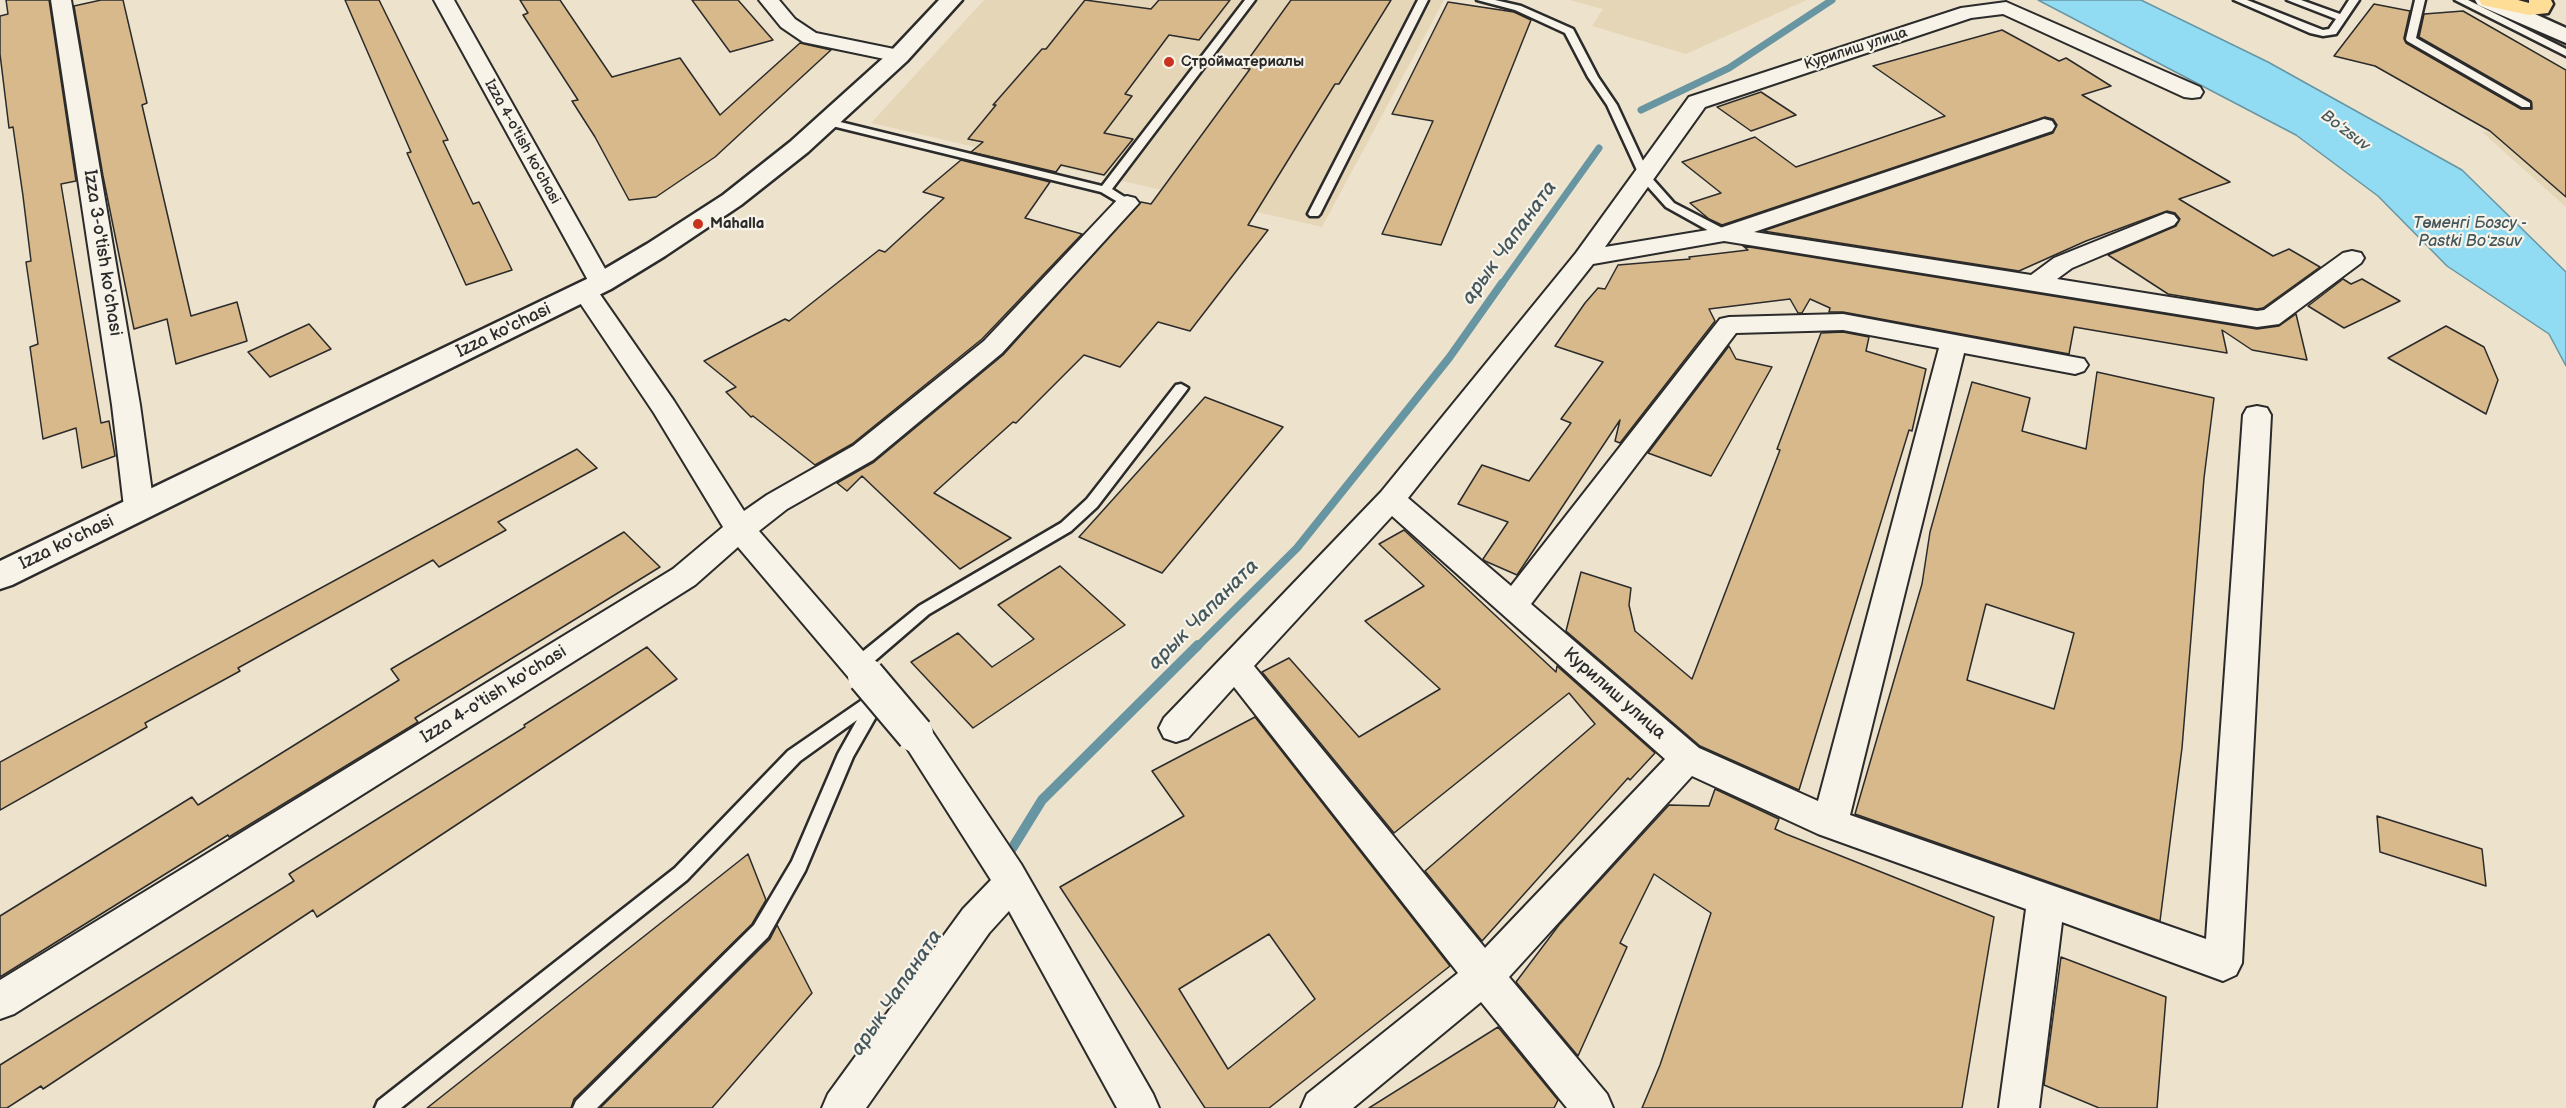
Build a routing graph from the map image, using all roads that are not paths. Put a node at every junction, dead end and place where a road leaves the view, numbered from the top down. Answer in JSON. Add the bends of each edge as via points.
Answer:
{"nodes":[{"id":1,"x":61,"y":0,"type":"edge"},
{"id":2,"x":444,"y":0,"type":"edge"},
{"id":3,"x":769,"y":0,"type":"edge"},
{"id":4,"x":951,"y":0,"type":"edge"},
{"id":5,"x":1250,"y":0,"type":"edge"},
{"id":6,"x":1423,"y":0,"type":"edge"},
{"id":7,"x":1482,"y":0,"type":"edge"},
{"id":8,"x":2239,"y":0,"type":"edge"},
{"id":9,"x":2292,"y":0,"type":"edge"},
{"id":10,"x":2354,"y":0,"type":"edge"},
{"id":11,"x":2420,"y":0,"type":"edge"},
{"id":12,"x":2460,"y":0,"type":"edge"},
{"id":13,"x":2488,"y":0,"type":"edge"},
{"id":14,"x":2540,"y":0,"type":"edge"},
{"id":15,"x":2343,"y":18,"type":"junction"},
{"id":16,"x":2566,"y":36,"type":"edge"},
{"id":17,"x":2566,"y":53,"type":"edge"},
{"id":18,"x":898,"y":56,"type":"junction"},
{"id":19,"x":2192,"y":92,"type":"dead end"},
{"id":20,"x":2526,"y":105,"type":"dead end"},
{"id":21,"x":828,"y":122,"type":"junction"},
{"id":22,"x":2044,"y":126,"type":"dead end"},
{"id":23,"x":1645,"y":177,"type":"junction"},
{"id":24,"x":1116,"y":196,"type":"junction"},
{"id":25,"x":1314,"y":214,"type":"dead end"},
{"id":26,"x":2166,"y":220,"type":"dead end"},
{"id":27,"x":1724,"y":234,"type":"junction"},
{"id":28,"x":1585,"y":258,"type":"junction"},
{"id":29,"x":2352,"y":258,"type":"dead end"},
{"id":30,"x":2036,"y":284,"type":"junction"},
{"id":31,"x":593,"y":287,"type":"junction"},
{"id":32,"x":1953,"y":343,"type":"junction"},
{"id":33,"x":2075,"y":365,"type":"dead end"},
{"id":34,"x":1181,"y":388,"type":"dead end"},
{"id":35,"x":2257,"y":415,"type":"dead end"},
{"id":36,"x":1391,"y":499,"type":"junction"},
{"id":37,"x":140,"y":507,"type":"junction"},
{"id":38,"x":740,"y":529,"type":"junction"},
{"id":39,"x":0,"y":576,"type":"edge"},
{"id":40,"x":1513,"y":605,"type":"junction"},
{"id":41,"x":1235,"y":665,"type":"junction"},
{"id":42,"x":868,"y":679,"type":"junction"},
{"id":43,"x":1176,"y":728,"type":"dead end"},
{"id":44,"x":1687,"y":758,"type":"junction"},
{"id":45,"x":1830,"y":823,"type":"junction"},
{"id":46,"x":1010,"y":879,"type":"junction"},
{"id":47,"x":2046,"y":900,"type":"junction"},
{"id":48,"x":1484,"y":976,"type":"junction"},
{"id":49,"x":0,"y":1001,"type":"edge"},
{"id":50,"x":384,"y":1108,"type":"edge"},
{"id":51,"x":583,"y":1108,"type":"edge"},
{"id":52,"x":842,"y":1108,"type":"edge"},
{"id":53,"x":1139,"y":1108,"type":"edge"},
{"id":54,"x":1321,"y":1108,"type":"edge"},
{"id":55,"x":1593,"y":1108,"type":"edge"},
{"id":56,"x":2019,"y":1108,"type":"edge"}],
"edges":[{"from":1,"to":37,"type":"street","name":"Izza 3-o'tish ko'chasi"},
{"from":2,"to":31,"type":"street","name":"Izza 4-o'tish ko'chasi"},
{"from":3,"to":18,"type":"street","via":[[788,23],[810,38]]},
{"from":4,"to":18,"type":"main road","name":"Izza ko'chasi"},
{"from":5,"to":24,"type":"lane"},
{"from":6,"to":25,"type":"lane"},
{"from":7,"to":23,"type":"lane","via":[[1518,8],[1569,31],[1634,149]]},
{"from":8,"to":15,"type":"lane","via":[[2314,31],[2332,32]]},
{"from":9,"to":15,"type":"lane"},
{"from":10,"to":15,"type":"lane"},
{"from":11,"to":20,"type":"lane","via":[[2411,39]]},
{"from":12,"to":17,"type":"lane"},
{"from":13,"to":14,"type":"highway","via":[[2533,9],[2542,6]]},
{"from":13,"to":16,"type":"main road"},
{"from":18,"to":21,"type":"main road","name":"Izza ko'chasi"},
{"from":19,"to":23,"type":"street","name":"Курилиш улица","via":[[2006,8],[1968,12],[1697,102]]},
{"from":21,"to":24,"type":"lane"},
{"from":21,"to":31,"type":"main road","name":"Izza ko'chasi","via":[[698,224]]},
{"from":22,"to":27,"type":"street"},
{"from":23,"to":27,"type":"lane","via":[[1670,205]]},
{"from":23,"to":28,"type":"street","name":"Курилиш улица"},
{"from":24,"to":38,"type":"street","via":[[993,347],[863,453],[777,502]]},
{"from":26,"to":30,"type":"street","via":[[2063,263]]},
{"from":27,"to":28,"type":"street"},
{"from":27,"to":30,"type":"street"},
{"from":28,"to":36,"type":"street","name":"Курилиш улица"},
{"from":29,"to":30,"type":"street","via":[[2270,318]]},
{"from":31,"to":37,"type":"main road","name":"Izza ko'chasi"},
{"from":31,"to":38,"type":"street","name":"Izza 4-o'tish ko'chasi"},
{"from":32,"to":33,"type":"street"},
{"from":32,"to":40,"type":"street","via":[[1844,322],[1729,325]]},
{"from":32,"to":45,"type":"street"},
{"from":34,"to":42,"type":"lane","via":[[1092,504],[1066,527],[924,610]]},
{"from":35,"to":47,"type":"street","name":"Курилиш улица","via":[[2223,963]]},
{"from":36,"to":40,"type":"street","name":"Курилиш улица"},
{"from":36,"to":41,"type":"street"},
{"from":37,"to":39,"type":"main road","name":"Izza ko'chasi"},
{"from":38,"to":42,"type":"street"},
{"from":38,"to":49,"type":"street","name":"Izza 4-o'tish ko'chasi","via":[[684,577]]},
{"from":40,"to":44,"type":"street","name":"Курилиш улица"},
{"from":41,"to":43,"type":"street"},
{"from":41,"to":48,"type":"street"},
{"from":42,"to":46,"type":"street","bridge":true,"via":[[915,734]]},
{"from":42,"to":50,"type":"lane","via":[[681,874]]},
{"from":42,"to":51,"type":"lane","via":[[846,754],[799,865],[762,931]]},
{"from":44,"to":45,"type":"street","name":"Курилиш улица"},
{"from":44,"to":48,"type":"street"},
{"from":45,"to":47,"type":"street","name":"Курилиш улица"},
{"from":46,"to":52,"type":"street"},
{"from":46,"to":53,"type":"street"},
{"from":47,"to":56,"type":"street"},
{"from":48,"to":54,"type":"street"},
{"from":48,"to":55,"type":"street"}]}
